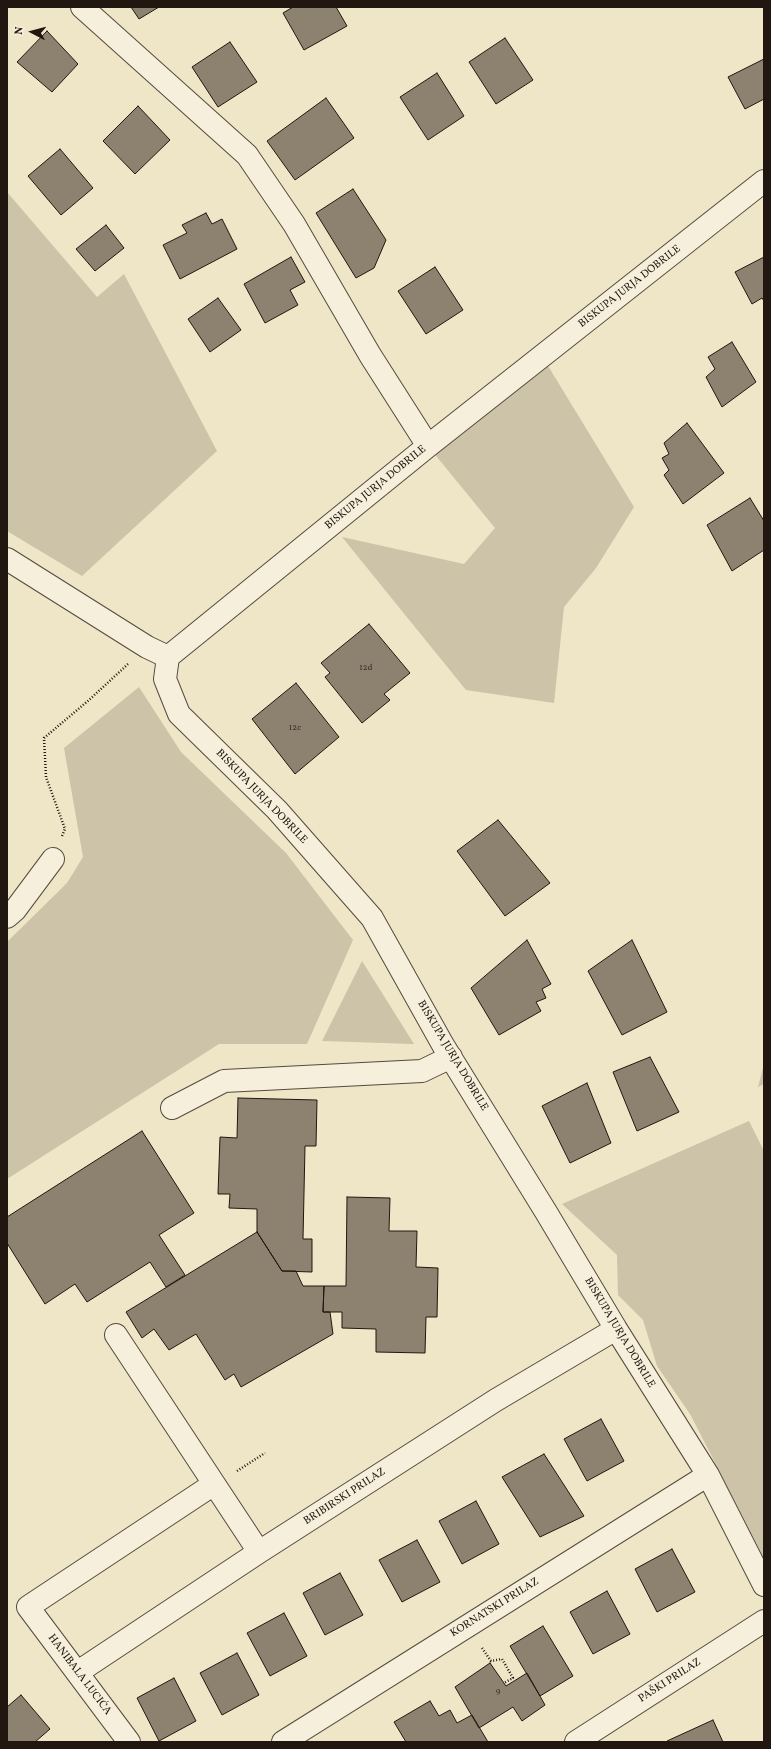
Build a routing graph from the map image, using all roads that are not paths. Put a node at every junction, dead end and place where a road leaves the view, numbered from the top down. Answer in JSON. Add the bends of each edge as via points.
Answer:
{"nodes":[{"id":1,"x":82,"y":7,"type":"edge"},
{"id":2,"x":764,"y":181,"type":"edge"},
{"id":3,"x":428,"y":446,"type":"junction"},
{"id":4,"x":7,"y":559,"type":"edge"},
{"id":5,"x":168,"y":657,"type":"junction"},
{"id":6,"x":53,"y":859,"type":"road end"},
{"id":7,"x":7,"y":917,"type":"edge"},
{"id":8,"x":451,"y":1056,"type":"junction"},
{"id":9,"x":172,"y":1108,"type":"dead end"},
{"id":10,"x":616,"y":1329,"type":"junction"},
{"id":11,"x":116,"y":1335,"type":"dead end"},
{"id":12,"x":708,"y":1475,"type":"junction"},
{"id":13,"x":214,"y":1484,"type":"junction"},
{"id":14,"x":259,"y":1552,"type":"junction"},
{"id":15,"x":764,"y":1585,"type":"edge"},
{"id":16,"x":764,"y":1620,"type":"edge"},
{"id":17,"x":78,"y":1672,"type":"junction"},
{"id":18,"x":129,"y":1742,"type":"edge"},
{"id":19,"x":283,"y":1742,"type":"edge"},
{"id":20,"x":576,"y":1742,"type":"edge"}],
"edges":[{"from":1,"to":3,"type":"street","via":[[248,155],[294,224],[370,355]]},
{"from":2,"to":3,"type":"street","name":"BISKUPA JURJA DOBRILE"},
{"from":3,"to":5,"type":"street","name":"BISKUPA JURJA DOBRILE"},
{"from":4,"to":5,"type":"street","via":[[147,647]]},
{"from":5,"to":8,"type":"street","name":"BISKUPA JURJA DOBRILE","via":[[164,679],[179,714],[277,810],[372,918]]},
{"from":6,"to":7,"type":"street"},
{"from":8,"to":9,"type":"street","via":[[422,1071],[224,1081]]},
{"from":8,"to":10,"type":"street","name":"BISKUPA JURJA DOBRILE"},
{"from":10,"to":12,"type":"street","name":"BISKUPA JURJA DOBRILE"},
{"from":10,"to":14,"type":"street","name":"BRIBIRSKI PRILAZ","via":[[496,1400]]},
{"from":11,"to":13,"type":"street"},
{"from":12,"to":15,"type":"street","name":"BISKUPA JURJA DOBRILE"},
{"from":12,"to":19,"type":"street","name":"KORNATSKI PRILAZ"},
{"from":13,"to":14,"type":"street"},
{"from":13,"to":17,"type":"street","name":"HANIBALA LUCIĆA","via":[[28,1607]]},
{"from":14,"to":17,"type":"street","name":"BRIBIRSKI PRILAZ"},
{"from":16,"to":20,"type":"street","name":"PAŠKI PRILAZ"},
{"from":17,"to":18,"type":"street","name":"HANIBALA LUCIĆA"}]}
